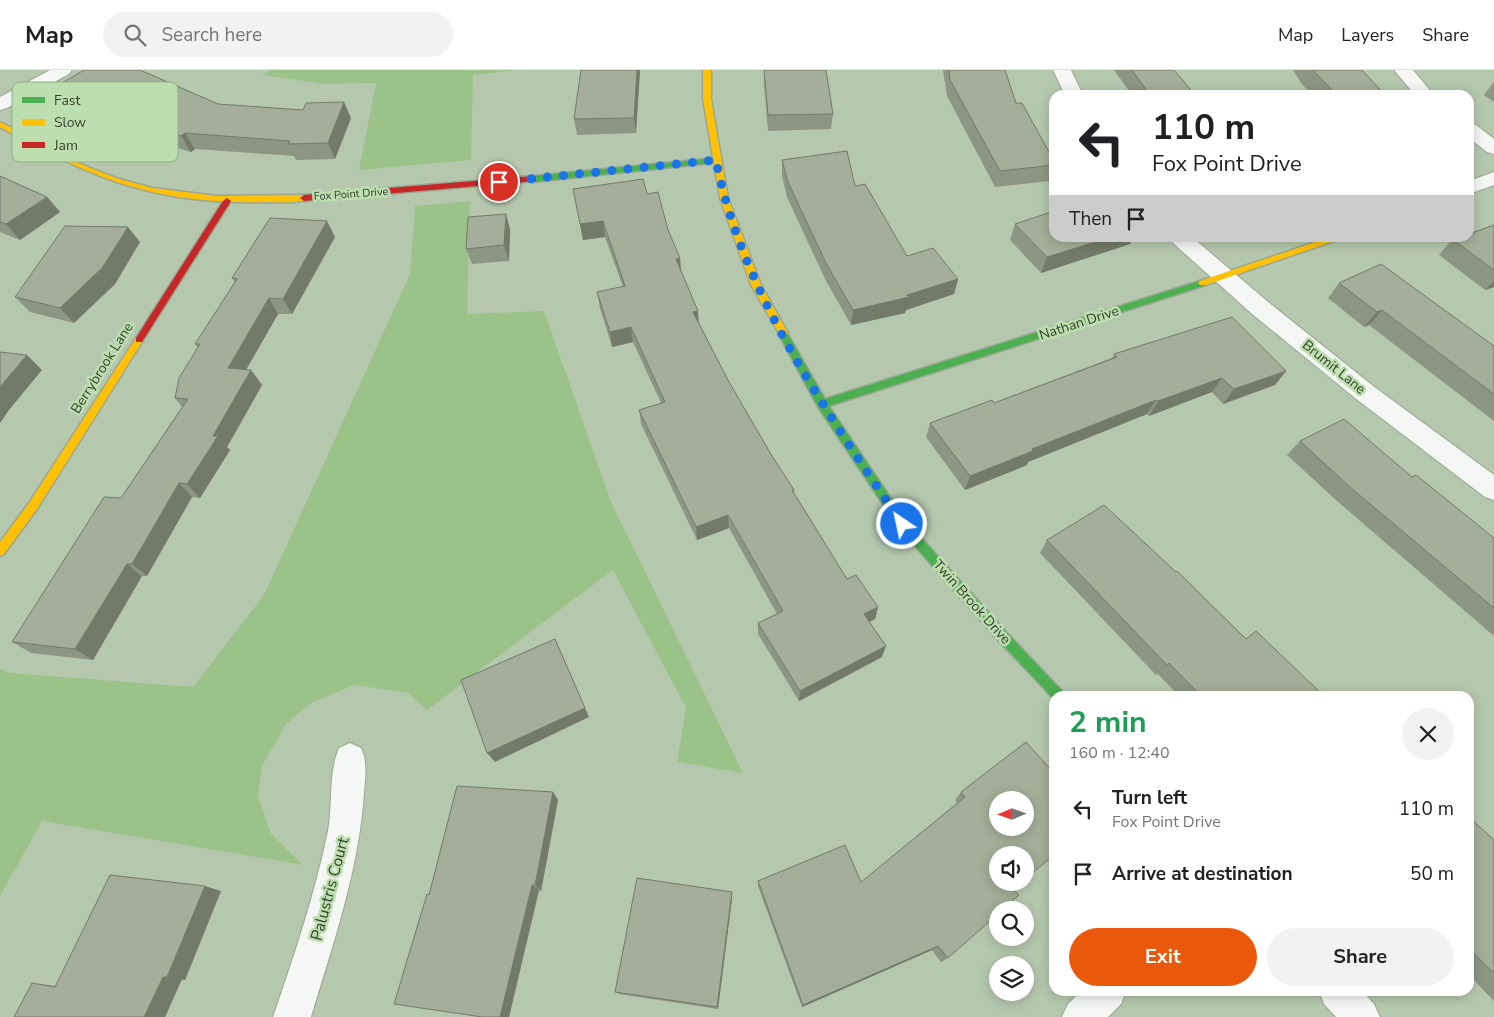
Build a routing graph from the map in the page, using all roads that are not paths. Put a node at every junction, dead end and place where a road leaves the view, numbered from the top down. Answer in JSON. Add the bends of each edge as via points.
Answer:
{"nodes":[{"id":1,"x":63,"y":70,"type":"edge"},
{"id":2,"x":708,"y":70,"type":"edge"},
{"id":3,"x":1062,"y":70,"type":"edge"},
{"id":4,"x":1403,"y":70,"type":"edge"},
{"id":5,"x":41,"y":82,"type":"edge"},
{"id":6,"x":1072,"y":90,"type":"edge"},
{"id":7,"x":1421,"y":90,"type":"edge"},
{"id":8,"x":12,"y":98,"type":"edge"},
{"id":9,"x":0,"y":104,"type":"edge"},
{"id":10,"x":0,"y":124,"type":"edge"},
{"id":11,"x":12,"y":131,"type":"edge"},
{"id":12,"x":1474,"y":133,"type":"edge"},
{"id":13,"x":1494,"y":148,"type":"edge"},
{"id":14,"x":716,"y":160,"type":"junction"},
{"id":15,"x":71,"y":162,"type":"edge"},
{"id":16,"x":1494,"y":178,"type":"edge"},
{"id":17,"x":1474,"y":186,"type":"edge"},
{"id":18,"x":227,"y":201,"type":"junction"},
{"id":19,"x":1185,"y":242,"type":"edge"},
{"id":20,"x":1322,"y":242,"type":"edge"},
{"id":21,"x":1224,"y":276,"type":"junction"},
{"id":22,"x":822,"y":404,"type":"junction"},
{"id":23,"x":1494,"y":489,"type":"edge"},
{"id":24,"x":0,"y":551,"type":"edge"},
{"id":25,"x":1054,"y":691,"type":"edge"},
{"id":26,"x":350,"y":759,"type":"dead end"},
{"id":27,"x":1103,"y":996,"type":"edge"},
{"id":28,"x":1342,"y":996,"type":"edge"},
{"id":29,"x":292,"y":1017,"type":"edge"},
{"id":30,"x":1081,"y":1017,"type":"edge"},
{"id":31,"x":1362,"y":1017,"type":"edge"}],
"edges":[{"from":1,"to":5,"type":"street"},
{"from":2,"to":14,"type":"street","name":"Twin Brook Drive","via":[[706,99]]},
{"from":3,"to":6,"type":"street"},
{"from":4,"to":7,"type":"street"},
{"from":8,"to":9,"type":"street"},
{"from":10,"to":11,"type":"street","name":"Fox Point Drive"},
{"from":12,"to":13,"type":"street"},
{"from":14,"to":18,"type":"street","name":"Fox Point Drive","via":[[422,190]]},
{"from":14,"to":22,"type":"street","name":"Twin Brook Drive","via":[[724,198],[756,285]]},
{"from":15,"to":18,"type":"street","name":"Fox Point Drive","via":[[130,185]]},
{"from":16,"to":17,"type":"street"},
{"from":18,"to":24,"type":"street","name":"Berrybrook Lane","via":[[33,506]]},
{"from":19,"to":21,"type":"street","name":"Brumit Lane"},
{"from":20,"to":21,"type":"street","name":"Nathan Drive"},
{"from":21,"to":22,"type":"street","name":"Nathan Drive"},
{"from":21,"to":23,"type":"street","name":"Brumit Lane","via":[[1364,392]]},
{"from":22,"to":25,"type":"street","name":"Twin Brook Drive","via":[[902,524]]},
{"from":26,"to":29,"type":"street","name":"Palustris Court","via":[[345,829],[321,927]]},
{"from":27,"to":30,"type":"street"},
{"from":28,"to":31,"type":"street"}]}
